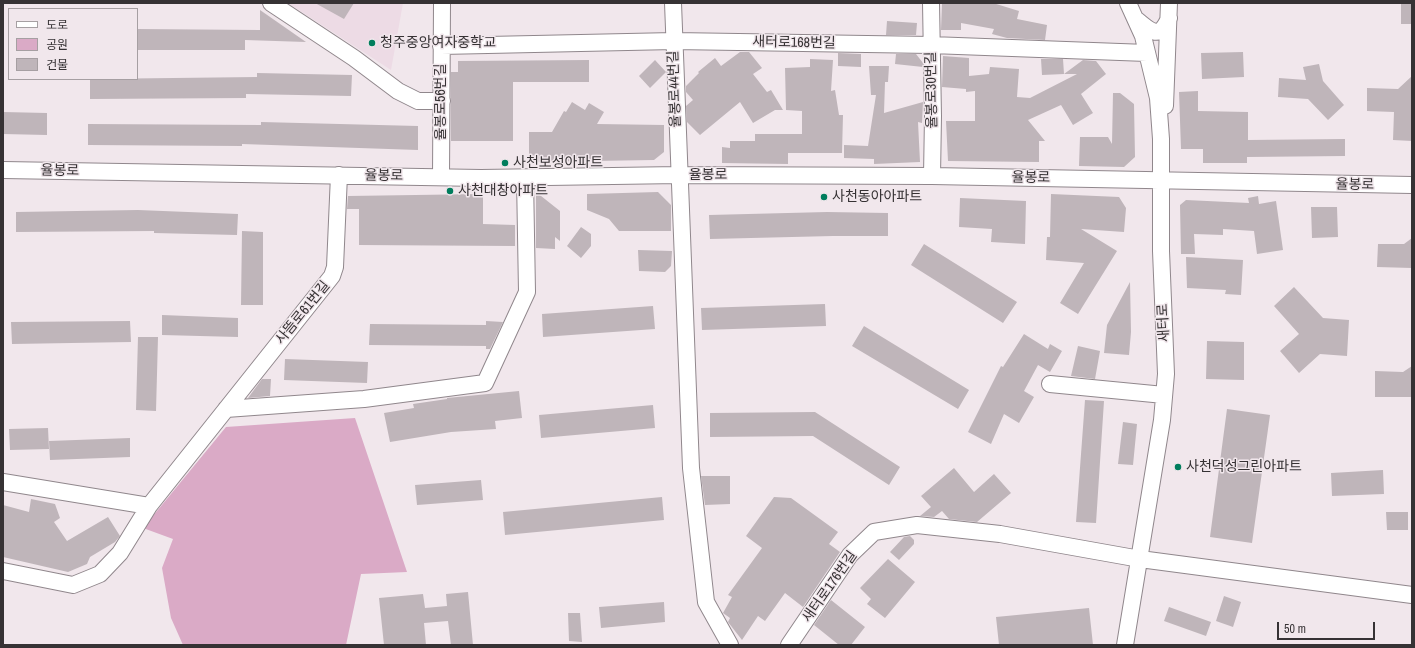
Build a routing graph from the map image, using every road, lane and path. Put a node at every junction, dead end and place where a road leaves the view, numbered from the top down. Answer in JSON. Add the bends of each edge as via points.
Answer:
{"nodes":[{"id":1,"x":271,"y":3,"type":"edge"},
{"id":2,"x":442,"y":3,"type":"edge"},
{"id":3,"x":673,"y":3,"type":"edge"},
{"id":4,"x":931,"y":3,"type":"edge"},
{"id":5,"x":1128,"y":3,"type":"edge"},
{"id":6,"x":1169,"y":10,"type":"edge"},
{"id":7,"x":1137,"y":20,"type":"junction"},
{"id":8,"x":674,"y":41,"type":"junction"},
{"id":9,"x":931,"y":45,"type":"junction"},
{"id":10,"x":441,"y":46,"type":"junction"},
{"id":11,"x":1147,"y":53,"type":"junction"},
{"id":12,"x":442,"y":101,"type":"junction"},
{"id":13,"x":1161,"y":158,"type":"junction"},
{"id":14,"x":3,"y":170,"type":"edge"},
{"id":15,"x":679,"y":175,"type":"junction"},
{"id":16,"x":339,"y":176,"type":"junction"},
{"id":17,"x":932,"y":176,"type":"junction"},
{"id":18,"x":441,"y":177,"type":"junction"},
{"id":19,"x":525,"y":178,"type":"junction"},
{"id":20,"x":1161,"y":181,"type":"junction"},
{"id":21,"x":1412,"y":186,"type":"edge"},
{"id":22,"x":1050,"y":384,"type":"dead end"},
{"id":23,"x":1164,"y":395,"type":"junction"},
{"id":24,"x":226,"y":409,"type":"junction"},
{"id":25,"x":3,"y":482,"type":"edge"},
{"id":26,"x":149,"y":506,"type":"junction"},
{"id":27,"x":1140,"y":559,"type":"junction"},
{"id":28,"x":3,"y":571,"type":"edge"},
{"id":29,"x":1412,"y":595,"type":"edge"},
{"id":30,"x":730,"y":645,"type":"edge"},
{"id":31,"x":789,"y":645,"type":"edge"},
{"id":32,"x":1125,"y":645,"type":"edge"}],
"edges":[{"from":1,"to":12,"type":"street","via":[[354,58],[398,91],[418,101]]},
{"from":2,"to":10,"type":"street","name":"율봉로56번길"},
{"from":3,"to":8,"type":"street","name":"율봉로44번길"},
{"from":4,"to":9,"type":"street","name":"율봉로30번길"},
{"from":5,"to":7,"type":"street","name":"새터로"},
{"from":6,"to":7,"type":"street","via":[[1166,27],[1156,32]]},
{"from":6,"to":13,"type":"street"},
{"from":7,"to":11,"type":"street","name":"새터로"},
{"from":8,"to":9,"type":"street","name":"새터로168번길"},
{"from":8,"to":10,"type":"street","name":"새터로168번길"},
{"from":8,"to":15,"type":"street","name":"율봉로44번길"},
{"from":9,"to":11,"type":"street","name":"새터로168번길"},
{"from":9,"to":17,"type":"street","name":"율봉로30번길"},
{"from":10,"to":12,"type":"street","name":"율봉로56번길"},
{"from":11,"to":13,"type":"street","name":"새터로","via":[[1158,98]]},
{"from":12,"to":18,"type":"street","name":"율봉로56번길"},
{"from":13,"to":20,"type":"street","name":"새터로"},
{"from":14,"to":16,"type":"street","name":"율봉로"},
{"from":15,"to":17,"type":"street","name":"율봉로"},
{"from":15,"to":19,"type":"street","name":"율봉로"},
{"from":15,"to":30,"type":"street","name":"율봉로44번길","via":[[691,468],[703,588],[706,602]]},
{"from":16,"to":18,"type":"street","name":"율봉로"},
{"from":16,"to":24,"type":"street","name":"사뜸로61번길","via":[[335,267],[332,276]]},
{"from":17,"to":20,"type":"street","name":"율봉로"},
{"from":18,"to":19,"type":"street","name":"율봉로"},
{"from":19,"to":24,"type":"street","via":[[527,292],[485,383],[364,399]]},
{"from":20,"to":21,"type":"street","name":"율봉로"},
{"from":20,"to":23,"type":"street","name":"새터로","via":[[1166,360]]},
{"from":22,"to":23,"type":"street"},
{"from":23,"to":27,"type":"street","name":"새터로"},
{"from":24,"to":26,"type":"street","name":"사뜸로61번길"},
{"from":25,"to":26,"type":"street"},
{"from":26,"to":28,"type":"street","name":"사뜸로61번길","via":[[120,554],[100,574],[73,585]]},
{"from":27,"to":29,"type":"street"},
{"from":27,"to":31,"type":"street","name":"새터로176번길","via":[[1000,534],[917,525],[874,532],[850,555]]},
{"from":27,"to":32,"type":"street","name":"새터로"}]}
